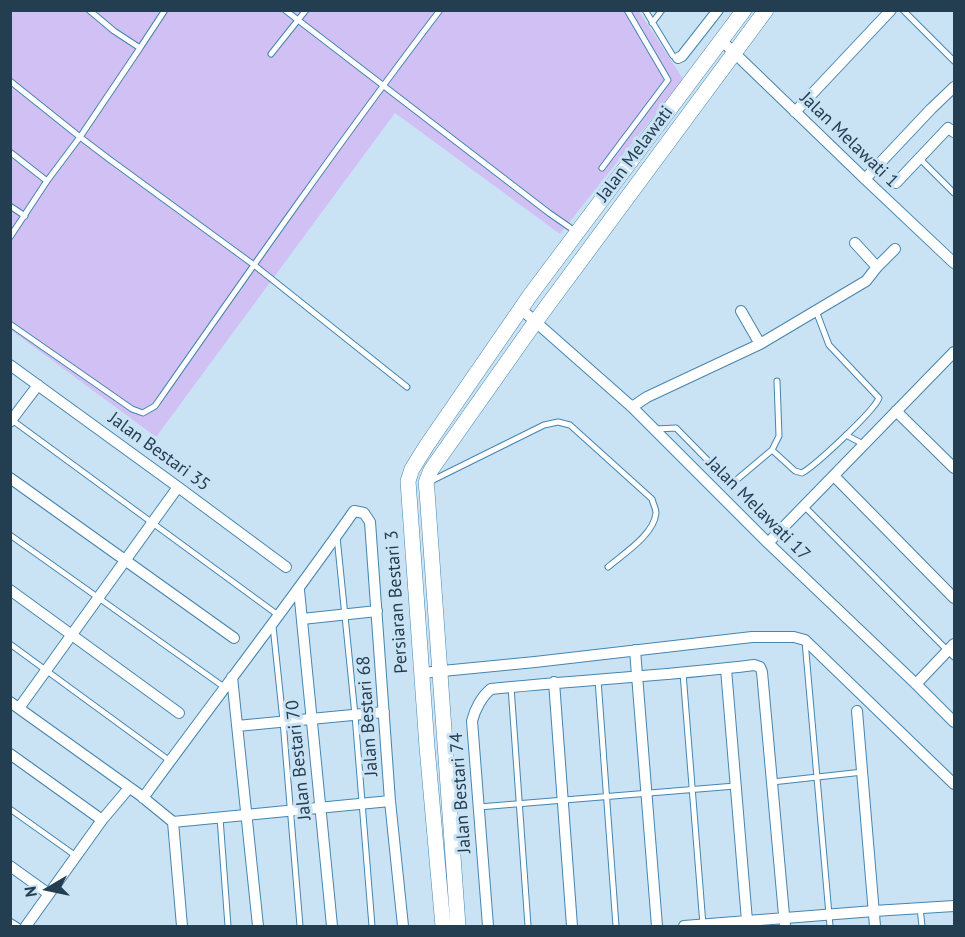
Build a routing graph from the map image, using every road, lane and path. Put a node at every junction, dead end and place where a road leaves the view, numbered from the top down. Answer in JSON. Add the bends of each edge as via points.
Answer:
{"nodes":[{"id":1,"x":89,"y":10,"type":"edge"},
{"id":2,"x":165,"y":10,"type":"edge"},
{"id":3,"x":285,"y":10,"type":"edge"},
{"id":4,"x":306,"y":10,"type":"edge"},
{"id":5,"x":440,"y":10,"type":"edge"},
{"id":6,"x":627,"y":10,"type":"edge"},
{"id":7,"x":645,"y":10,"type":"edge"},
{"id":8,"x":662,"y":10,"type":"edge"},
{"id":9,"x":718,"y":10,"type":"edge"},
{"id":10,"x":744,"y":10,"type":"edge"},
{"id":11,"x":766,"y":10,"type":"edge"},
{"id":12,"x":891,"y":10,"type":"edge"},
{"id":13,"x":903,"y":10,"type":"edge"},
{"id":14,"x":298,"y":21,"type":"junction"},
{"id":15,"x":652,"y":23,"type":"junction"},
{"id":16,"x":722,"y":41,"type":"junction"},
{"id":17,"x":140,"y":48,"type":"junction"},
{"id":18,"x":734,"y":53,"type":"junction"},
{"id":19,"x":271,"y":54,"type":"dead end"},
{"id":20,"x":678,"y":58,"type":"joint"},
{"id":21,"x":954,"y":61,"type":"edge"},
{"id":22,"x":10,"y":81,"type":"edge"},
{"id":23,"x":383,"y":85,"type":"junction"},
{"id":24,"x":954,"y":87,"type":"edge"},
{"id":25,"x":795,"y":112,"type":"junction"},
{"id":26,"x":954,"y":132,"type":"edge"},
{"id":27,"x":81,"y":136,"type":"junction"},
{"id":28,"x":10,"y":152,"type":"edge"},
{"id":29,"x":919,"y":158,"type":"junction"},
{"id":30,"x":602,"y":168,"type":"dead end"},
{"id":31,"x":865,"y":179,"type":"junction"},
{"id":32,"x":47,"y":181,"type":"junction"},
{"id":33,"x":896,"y":183,"type":"dead end"},
{"id":34,"x":954,"y":193,"type":"edge"},
{"id":35,"x":10,"y":206,"type":"edge"},
{"id":36,"x":25,"y":216,"type":"junction"},
{"id":37,"x":578,"y":232,"type":"junction"},
{"id":38,"x":10,"y":237,"type":"edge"},
{"id":39,"x":855,"y":243,"type":"dead end"},
{"id":40,"x":895,"y":249,"type":"dead end"},
{"id":41,"x":954,"y":263,"type":"edge"},
{"id":42,"x":254,"y":265,"type":"junction"},
{"id":43,"x":877,"y":267,"type":"junction"},
{"id":44,"x":521,"y":309,"type":"junction"},
{"id":45,"x":741,"y":311,"type":"dead end"},
{"id":46,"x":816,"y":311,"type":"junction"},
{"id":47,"x":536,"y":321,"type":"junction"},
{"id":48,"x":10,"y":324,"type":"edge"},
{"id":49,"x":760,"y":344,"type":"junction"},
{"id":50,"x":954,"y":352,"type":"edge"},
{"id":51,"x":10,"y":365,"type":"edge"},
{"id":52,"x":777,"y":381,"type":"dead end"},
{"id":53,"x":38,"y":385,"type":"junction"},
{"id":54,"x":407,"y":387,"type":"dead end"},
{"id":55,"x":632,"y":407,"type":"junction"},
{"id":56,"x":896,"y":411,"type":"junction"},
{"id":57,"x":11,"y":421,"type":"edge"},
{"id":58,"x":654,"y":429,"type":"junction"},
{"id":59,"x":846,"y":435,"type":"junction"},
{"id":60,"x":864,"y":445,"type":"junction"},
{"id":61,"x":772,"y":450,"type":"junction"},
{"id":62,"x":954,"y":468,"type":"edge"},
{"id":63,"x":834,"y":476,"type":"junction"},
{"id":64,"x":10,"y":478,"type":"edge"},
{"id":65,"x":426,"y":483,"type":"junction"},
{"id":66,"x":178,"y":487,"type":"junction"},
{"id":67,"x":804,"y":506,"type":"junction"},
{"id":68,"x":153,"y":523,"type":"junction"},
{"id":69,"x":10,"y":535,"type":"edge"},
{"id":70,"x":337,"y":537,"type":"junction"},
{"id":71,"x":768,"y":543,"type":"junction"},
{"id":72,"x":126,"y":560,"type":"junction"},
{"id":73,"x":286,"y":567,"type":"dead end"},
{"id":74,"x":608,"y":567,"type":"dead end"},
{"id":75,"x":10,"y":590,"type":"edge"},
{"id":76,"x":299,"y":590,"type":"junction"},
{"id":77,"x":99,"y":598,"type":"junction"},
{"id":78,"x":954,"y":598,"type":"edge"},
{"id":79,"x":376,"y":611,"type":"junction"},
{"id":80,"x":346,"y":614,"type":"junction"},
{"id":81,"x":279,"y":615,"type":"junction"},
{"id":82,"x":302,"y":619,"type":"junction"},
{"id":83,"x":273,"y":625,"type":"junction"},
{"id":84,"x":71,"y":636,"type":"junction"},
{"id":85,"x":234,"y":638,"type":"dead end"},
{"id":86,"x":805,"y":640,"type":"junction"},
{"id":87,"x":10,"y":645,"type":"edge"},
{"id":88,"x":635,"y":650,"type":"junction"},
{"id":89,"x":952,"y":650,"type":"edge"},
{"id":90,"x":726,"y":669,"type":"junction"},
{"id":91,"x":46,"y":670,"type":"junction"},
{"id":92,"x":440,"y":671,"type":"junction"},
{"id":93,"x":422,"y":673,"type":"junction"},
{"id":94,"x":683,"y":673,"type":"junction"},
{"id":95,"x":232,"y":677,"type":"junction"},
{"id":96,"x":637,"y":677,"type":"junction"},
{"id":97,"x":598,"y":680,"type":"junction"},
{"id":98,"x":554,"y":682,"type":"junction"},
{"id":99,"x":916,"y":684,"type":"junction"},
{"id":100,"x":224,"y":687,"type":"junction"},
{"id":101,"x":511,"y":687,"type":"junction"},
{"id":102,"x":15,"y":705,"type":"edge"},
{"id":103,"x":857,"y":711,"type":"dead end"},
{"id":104,"x":384,"y":712,"type":"junction"},
{"id":105,"x":179,"y":713,"type":"dead end"},
{"id":106,"x":355,"y":715,"type":"junction"},
{"id":107,"x":311,"y":719,"type":"junction"},
{"id":108,"x":283,"y":721,"type":"junction"},
{"id":109,"x":954,"y":722,"type":"edge"},
{"id":110,"x":237,"y":726,"type":"junction"},
{"id":111,"x":10,"y":754,"type":"edge"},
{"id":112,"x":170,"y":761,"type":"junction"},
{"id":113,"x":862,"y":772,"type":"junction"},
{"id":114,"x":817,"y":777,"type":"junction"},
{"id":115,"x":772,"y":782,"type":"junction"},
{"id":116,"x":954,"y":784,"type":"edge"},
{"id":117,"x":735,"y":786,"type":"junction"},
{"id":118,"x":129,"y":788,"type":"junction"},
{"id":119,"x":692,"y":790,"type":"junction"},
{"id":120,"x":646,"y":793,"type":"junction"},
{"id":121,"x":141,"y":796,"type":"junction"},
{"id":122,"x":607,"y":797,"type":"junction"},
{"id":123,"x":562,"y":800,"type":"junction"},
{"id":124,"x":390,"y":801,"type":"junction"},
{"id":125,"x":362,"y":803,"type":"junction"},
{"id":126,"x":520,"y":804,"type":"junction"},
{"id":127,"x":479,"y":807,"type":"junction"},
{"id":128,"x":320,"y":808,"type":"junction"},
{"id":129,"x":10,"y":809,"type":"edge"},
{"id":130,"x":291,"y":811,"type":"junction"},
{"id":131,"x":246,"y":815,"type":"junction"},
{"id":132,"x":220,"y":818,"type":"junction"},
{"id":133,"x":102,"y":820,"type":"junction"},
{"id":134,"x":173,"y":822,"type":"junction"},
{"id":135,"x":76,"y":856,"type":"junction"},
{"id":136,"x":10,"y":866,"type":"edge"},
{"id":137,"x":49,"y":894,"type":"junction"},
{"id":138,"x":954,"y":906,"type":"edge"},
{"id":139,"x":920,"y":908,"type":"junction"},
{"id":140,"x":874,"y":911,"type":"junction"},
{"id":141,"x":829,"y":914,"type":"junction"},
{"id":142,"x":10,"y":921,"type":"edge"},
{"id":143,"x":747,"y":921,"type":"junction"},
{"id":144,"x":785,"y":922,"type":"edge"},
{"id":145,"x":704,"y":925,"type":"junction"},
{"id":146,"x":18,"y":927,"type":"edge"},
{"id":147,"x":26,"y":927,"type":"edge"},
{"id":148,"x":182,"y":927,"type":"edge"},
{"id":149,"x":228,"y":927,"type":"edge"},
{"id":150,"x":258,"y":927,"type":"edge"},
{"id":151,"x":300,"y":927,"type":"edge"},
{"id":152,"x":332,"y":927,"type":"edge"},
{"id":153,"x":372,"y":927,"type":"edge"},
{"id":154,"x":403,"y":927,"type":"edge"},
{"id":155,"x":443,"y":927,"type":"edge"},
{"id":156,"x":458,"y":927,"type":"edge"},
{"id":157,"x":488,"y":927,"type":"edge"},
{"id":158,"x":528,"y":927,"type":"edge"},
{"id":159,"x":572,"y":927,"type":"edge"},
{"id":160,"x":616,"y":927,"type":"edge"},
{"id":161,"x":657,"y":927,"type":"edge"},
{"id":162,"x":684,"y":927,"type":"edge"},
{"id":163,"x":830,"y":927,"type":"edge"},
{"id":164,"x":875,"y":927,"type":"edge"},
{"id":165,"x":922,"y":927,"type":"edge"}],
"edges":[{"from":1,"to":17,"type":"lane"},
{"from":2,"to":17,"type":"lane"},
{"from":3,"to":14,"type":"lane"},
{"from":4,"to":14,"type":"lane"},
{"from":5,"to":23,"type":"lane"},
{"from":6,"to":30,"type":"lane","via":[[668,80]]},
{"from":7,"to":15,"type":"lane"},
{"from":8,"to":15,"type":"lane"},
{"from":9,"to":20,"type":"street"},
{"from":10,"to":16,"type":"street","name":"Jalan Melawati"},
{"from":11,"to":18,"type":"street","name":"Jalan Melawati"},
{"from":12,"to":25,"type":"street"},
{"from":13,"to":21,"type":"lane"},
{"from":14,"to":19,"type":"lane"},
{"from":14,"to":23,"type":"lane"},
{"from":15,"to":20,"type":"lane"},
{"from":16,"to":18,"type":"street","name":"Jalan Melawati 1"},
{"from":16,"to":37,"type":"street","name":"Jalan Melawati"},
{"from":17,"to":27,"type":"lane"},
{"from":18,"to":25,"type":"street","name":"Jalan Melawati 1"},
{"from":18,"to":47,"type":"street","name":"Jalan Melawati"},
{"from":22,"to":27,"type":"lane"},
{"from":23,"to":37,"type":"lane"},
{"from":23,"to":42,"type":"lane"},
{"from":24,"to":31,"type":"street"},
{"from":25,"to":31,"type":"street","name":"Jalan Melawati 1"},
{"from":26,"to":29,"type":"street","via":[[948,128]]},
{"from":27,"to":32,"type":"lane"},
{"from":27,"to":42,"type":"lane"},
{"from":28,"to":32,"type":"lane"},
{"from":29,"to":33,"type":"street"},
{"from":29,"to":34,"type":"lane"},
{"from":31,"to":41,"type":"street","name":"Jalan Melawati 1"},
{"from":32,"to":36,"type":"lane"},
{"from":35,"to":36,"type":"lane"},
{"from":36,"to":38,"type":"lane"},
{"from":37,"to":44,"type":"street","name":"Jalan Melawati"},
{"from":39,"to":43,"type":"street"},
{"from":40,"to":43,"type":"street"},
{"from":42,"to":48,"type":"lane","via":[[154,406],[143,413]]},
{"from":42,"to":54,"type":"lane"},
{"from":43,"to":46,"type":"street","via":[[866,281]]},
{"from":44,"to":47,"type":"street","name":"Jalan Melawati 17"},
{"from":44,"to":93,"type":"street","name":"Persiaran Bestari 3","via":[[427,445],[408,481]]},
{"from":45,"to":49,"type":"street"},
{"from":46,"to":49,"type":"street"},
{"from":46,"to":59,"type":"lane","via":[[829,345],[879,398]]},
{"from":47,"to":55,"type":"street","name":"Jalan Melawati 17"},
{"from":47,"to":65,"type":"street","via":[[431,470]]},
{"from":49,"to":55,"type":"street"},
{"from":50,"to":56,"type":"street"},
{"from":51,"to":53,"type":"street","name":"Jalan Bestari 35"},
{"from":52,"to":61,"type":"lane","via":[[779,436]]},
{"from":53,"to":57,"type":"street"},
{"from":53,"to":66,"type":"street","name":"Jalan Bestari 35"},
{"from":55,"to":58,"type":"street","name":"Jalan Melawati 17"},
{"from":56,"to":60,"type":"street"},
{"from":56,"to":62,"type":"street"},
{"from":57,"to":68,"type":"lane"},
{"from":58,"to":61,"type":"lane","via":[[676,428],[730,482]]},
{"from":58,"to":71,"type":"street","name":"Jalan Melawati 17"},
{"from":59,"to":60,"type":"lane"},
{"from":59,"to":61,"type":"lane","via":[[802,473]]},
{"from":60,"to":63,"type":"street"},
{"from":63,"to":67,"type":"street"},
{"from":63,"to":78,"type":"street"},
{"from":64,"to":72,"type":"street"},
{"from":65,"to":74,"type":"lane","via":[[544,425],[570,425],[652,499],[656,510],[648,533]]},
{"from":65,"to":92,"type":"street","name":"Persiaran Bestari 3"},
{"from":66,"to":68,"type":"street"},
{"from":66,"to":73,"type":"street","name":"Jalan Bestari 35"},
{"from":67,"to":71,"type":"street"},
{"from":67,"to":89,"type":"lane"},
{"from":68,"to":72,"type":"street"},
{"from":68,"to":81,"type":"lane"},
{"from":69,"to":77,"type":"lane"},
{"from":70,"to":76,"type":"street"},
{"from":70,"to":79,"type":"street","name":"Jalan Bestari 68","via":[[354,512],[364,513],[370,522]]},
{"from":70,"to":80,"type":"lane"},
{"from":71,"to":99,"type":"street","name":"Jalan Melawati 17"},
{"from":72,"to":77,"type":"street"},
{"from":72,"to":85,"type":"street"},
{"from":75,"to":84,"type":"street"},
{"from":76,"to":81,"type":"street"},
{"from":76,"to":82,"type":"street","name":"Jalan Bestari 70"},
{"from":77,"to":84,"type":"street"},
{"from":77,"to":100,"type":"lane"},
{"from":79,"to":80,"type":"street"},
{"from":79,"to":104,"type":"street","name":"Jalan Bestari 68"},
{"from":80,"to":82,"type":"street"},
{"from":80,"to":106,"type":"lane"},
{"from":81,"to":83,"type":"street"},
{"from":82,"to":107,"type":"street","name":"Jalan Bestari 70"},
{"from":83,"to":95,"type":"street"},
{"from":83,"to":108,"type":"lane"},
{"from":84,"to":91,"type":"street"},
{"from":84,"to":105,"type":"street"},
{"from":86,"to":88,"type":"street","via":[[752,637]]},
{"from":86,"to":114,"type":"lane"},
{"from":86,"to":116,"type":"street"},
{"from":87,"to":91,"type":"lane"},
{"from":88,"to":92,"type":"street"},
{"from":88,"to":96,"type":"street"},
{"from":89,"to":99,"type":"street"},
{"from":90,"to":94,"type":"street","name":"Jalan Bestari 74"},
{"from":90,"to":115,"type":"street","name":"Jalan Bestari 74","via":[[760,667]]},
{"from":90,"to":117,"type":"street"},
{"from":91,"to":102,"type":"street"},
{"from":91,"to":112,"type":"lane"},
{"from":92,"to":93,"type":"street"},
{"from":92,"to":156,"type":"street","name":"Persiaran Bestari 3"},
{"from":93,"to":155,"type":"street","name":"Persiaran Bestari 3"},
{"from":94,"to":96,"type":"street","name":"Jalan Bestari 74"},
{"from":94,"to":119,"type":"lane"},
{"from":95,"to":100,"type":"street"},
{"from":95,"to":110,"type":"street"},
{"from":96,"to":97,"type":"street","name":"Jalan Bestari 74"},
{"from":96,"to":120,"type":"street"},
{"from":97,"to":98,"type":"street","name":"Jalan Bestari 74"},
{"from":97,"to":122,"type":"lane"},
{"from":98,"to":101,"type":"street","name":"Jalan Bestari 74"},
{"from":98,"to":123,"type":"street"},
{"from":99,"to":109,"type":"street","name":"Jalan Melawati 17"},
{"from":100,"to":112,"type":"street"},
{"from":101,"to":126,"type":"lane"},
{"from":101,"to":127,"type":"street","name":"Jalan Bestari 74","via":[[491,689],[485,694],[472,721]]},
{"from":102,"to":118,"type":"street"},
{"from":103,"to":113,"type":"street"},
{"from":104,"to":106,"type":"street"},
{"from":104,"to":124,"type":"street","name":"Jalan Bestari 68"},
{"from":106,"to":107,"type":"street"},
{"from":106,"to":125,"type":"lane"},
{"from":107,"to":108,"type":"street"},
{"from":107,"to":128,"type":"street","name":"Jalan Bestari 70"},
{"from":108,"to":110,"type":"street"},
{"from":108,"to":130,"type":"lane"},
{"from":110,"to":131,"type":"street"},
{"from":111,"to":133,"type":"street"},
{"from":112,"to":121,"type":"street"},
{"from":113,"to":114,"type":"lane"},
{"from":113,"to":140,"type":"street"},
{"from":114,"to":115,"type":"lane"},
{"from":114,"to":141,"type":"lane"},
{"from":115,"to":144,"type":"street"},
{"from":117,"to":119,"type":"lane"},
{"from":117,"to":143,"type":"street"},
{"from":118,"to":121,"type":"street"},
{"from":118,"to":133,"type":"street"},
{"from":119,"to":120,"type":"lane"},
{"from":119,"to":145,"type":"lane"},
{"from":120,"to":122,"type":"lane"},
{"from":120,"to":161,"type":"street"},
{"from":121,"to":134,"type":"street"},
{"from":122,"to":123,"type":"lane"},
{"from":122,"to":160,"type":"lane"},
{"from":123,"to":126,"type":"lane"},
{"from":123,"to":159,"type":"street"},
{"from":124,"to":125,"type":"street"},
{"from":124,"to":154,"type":"street","name":"Jalan Bestari 68"},
{"from":125,"to":128,"type":"street"},
{"from":125,"to":153,"type":"lane"},
{"from":126,"to":127,"type":"lane"},
{"from":126,"to":158,"type":"lane"},
{"from":127,"to":157,"type":"street","name":"Jalan Bestari 74"},
{"from":128,"to":130,"type":"street"},
{"from":128,"to":152,"type":"street","name":"Jalan Bestari 70"},
{"from":129,"to":135,"type":"lane"},
{"from":130,"to":131,"type":"street"},
{"from":130,"to":151,"type":"lane"},
{"from":131,"to":132,"type":"street"},
{"from":131,"to":150,"type":"street"},
{"from":132,"to":134,"type":"street"},
{"from":132,"to":149,"type":"lane"},
{"from":133,"to":135,"type":"street"},
{"from":134,"to":148,"type":"street"},
{"from":135,"to":137,"type":"street"},
{"from":136,"to":137,"type":"street"},
{"from":137,"to":147,"type":"street"},
{"from":138,"to":139,"type":"street"},
{"from":139,"to":140,"type":"street"},
{"from":139,"to":165,"type":"lane"},
{"from":140,"to":141,"type":"street"},
{"from":140,"to":164,"type":"street"},
{"from":141,"to":144,"type":"street"},
{"from":141,"to":163,"type":"lane"},
{"from":142,"to":146,"type":"lane"},
{"from":143,"to":144,"type":"street"},
{"from":143,"to":145,"type":"street"},
{"from":145,"to":162,"type":"street"}]}
